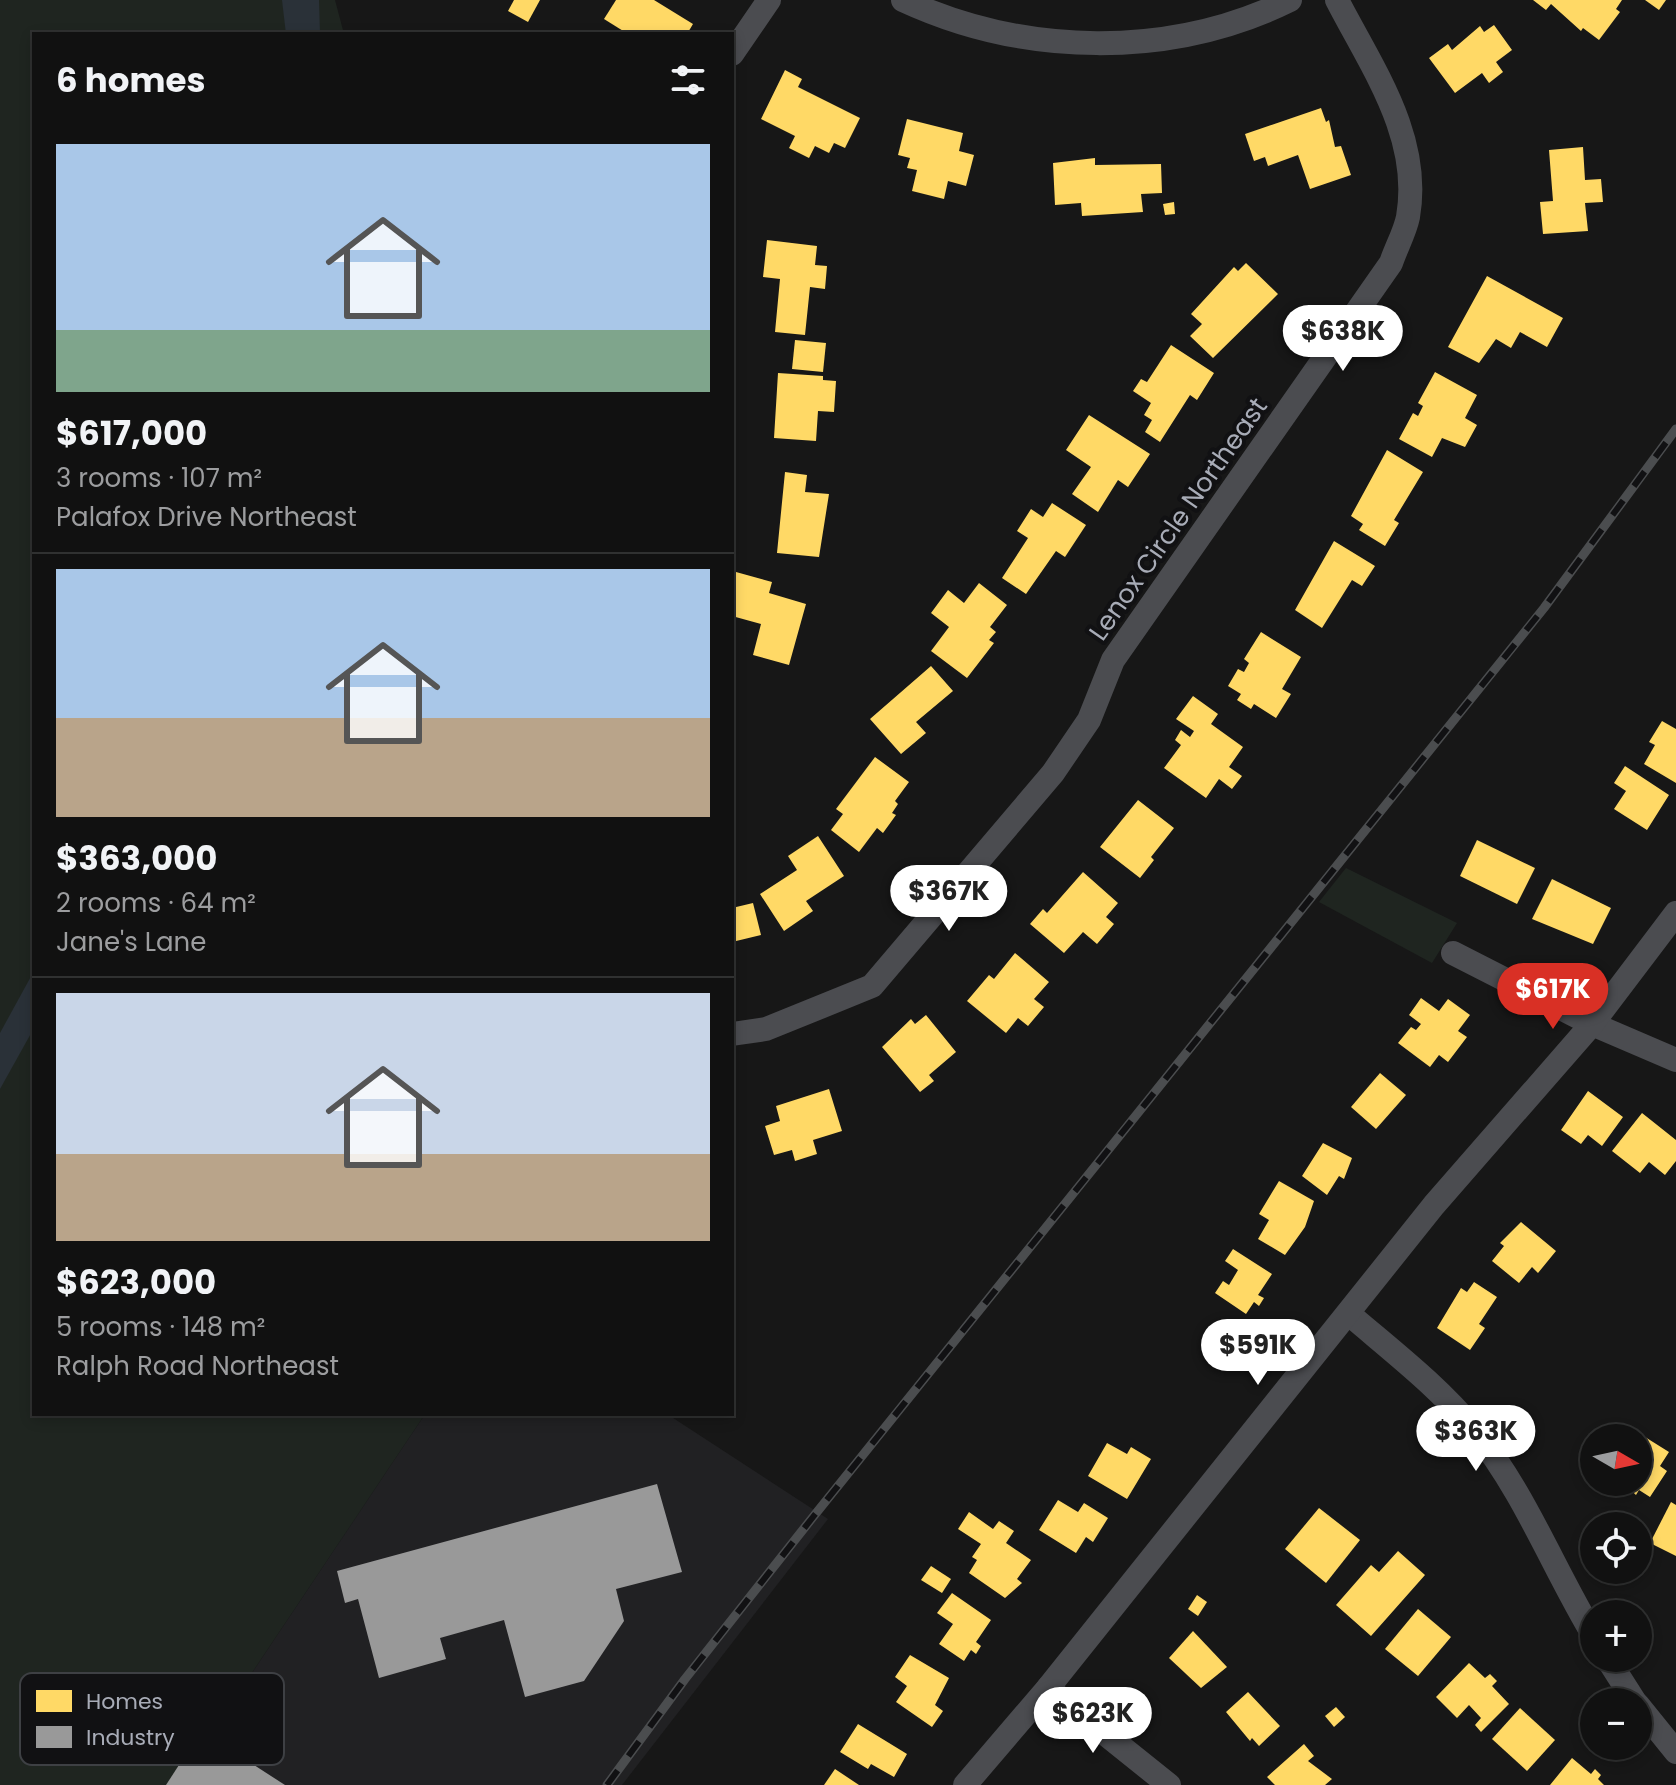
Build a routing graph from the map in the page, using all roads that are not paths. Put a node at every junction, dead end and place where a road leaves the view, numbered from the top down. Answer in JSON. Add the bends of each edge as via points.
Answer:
{"nodes":[{"id":1,"x":769,"y":0,"type":"edge"},
{"id":2,"x":903,"y":0,"type":"edge"},
{"id":3,"x":1290,"y":0,"type":"edge"},
{"id":4,"x":1337,"y":0,"type":"edge"},
{"id":5,"x":734,"y":51,"type":"edge"},
{"id":6,"x":1676,"y":913,"type":"edge"},
{"id":7,"x":1453,"y":953,"type":"dead end"},
{"id":8,"x":1592,"y":1024,"type":"junction"},
{"id":9,"x":734,"y":1034,"type":"edge"},
{"id":10,"x":1676,"y":1060,"type":"edge"},
{"id":11,"x":1349,"y":1314,"type":"junction"},
{"id":12,"x":1580,"y":1610,"type":"edge"},
{"id":13,"x":1048,"y":1688,"type":"junction"},
{"id":14,"x":1652,"y":1722,"type":"edge"},
{"id":15,"x":1676,"y":1752,"type":"edge"},
{"id":16,"x":965,"y":1785,"type":"edge"},
{"id":17,"x":1169,"y":1785,"type":"edge"}],
"edges":[{"from":1,"to":5,"type":"street"},
{"from":2,"to":3,"type":"street","via":[[1002,34],[1065,43],[1129,43],[1200,32]]},
{"from":4,"to":9,"type":"street","name":"Lenox Circle Northeast","via":[[1404,135],[1412,178],[1408,219],[1391,263],[1113,660],[1089,720],[1053,773],[872,986],[766,1029]]},
{"from":6,"to":8,"type":"street"},
{"from":7,"to":8,"type":"street"},
{"from":8,"to":10,"type":"street"},
{"from":8,"to":11,"type":"street","via":[[1434,1205]]},
{"from":11,"to":12,"type":"street","via":[[1442,1394],[1475,1431],[1526,1508]]},
{"from":11,"to":13,"type":"street"},
{"from":13,"to":16,"type":"street"},
{"from":13,"to":17,"type":"street"},
{"from":14,"to":15,"type":"street"}]}
